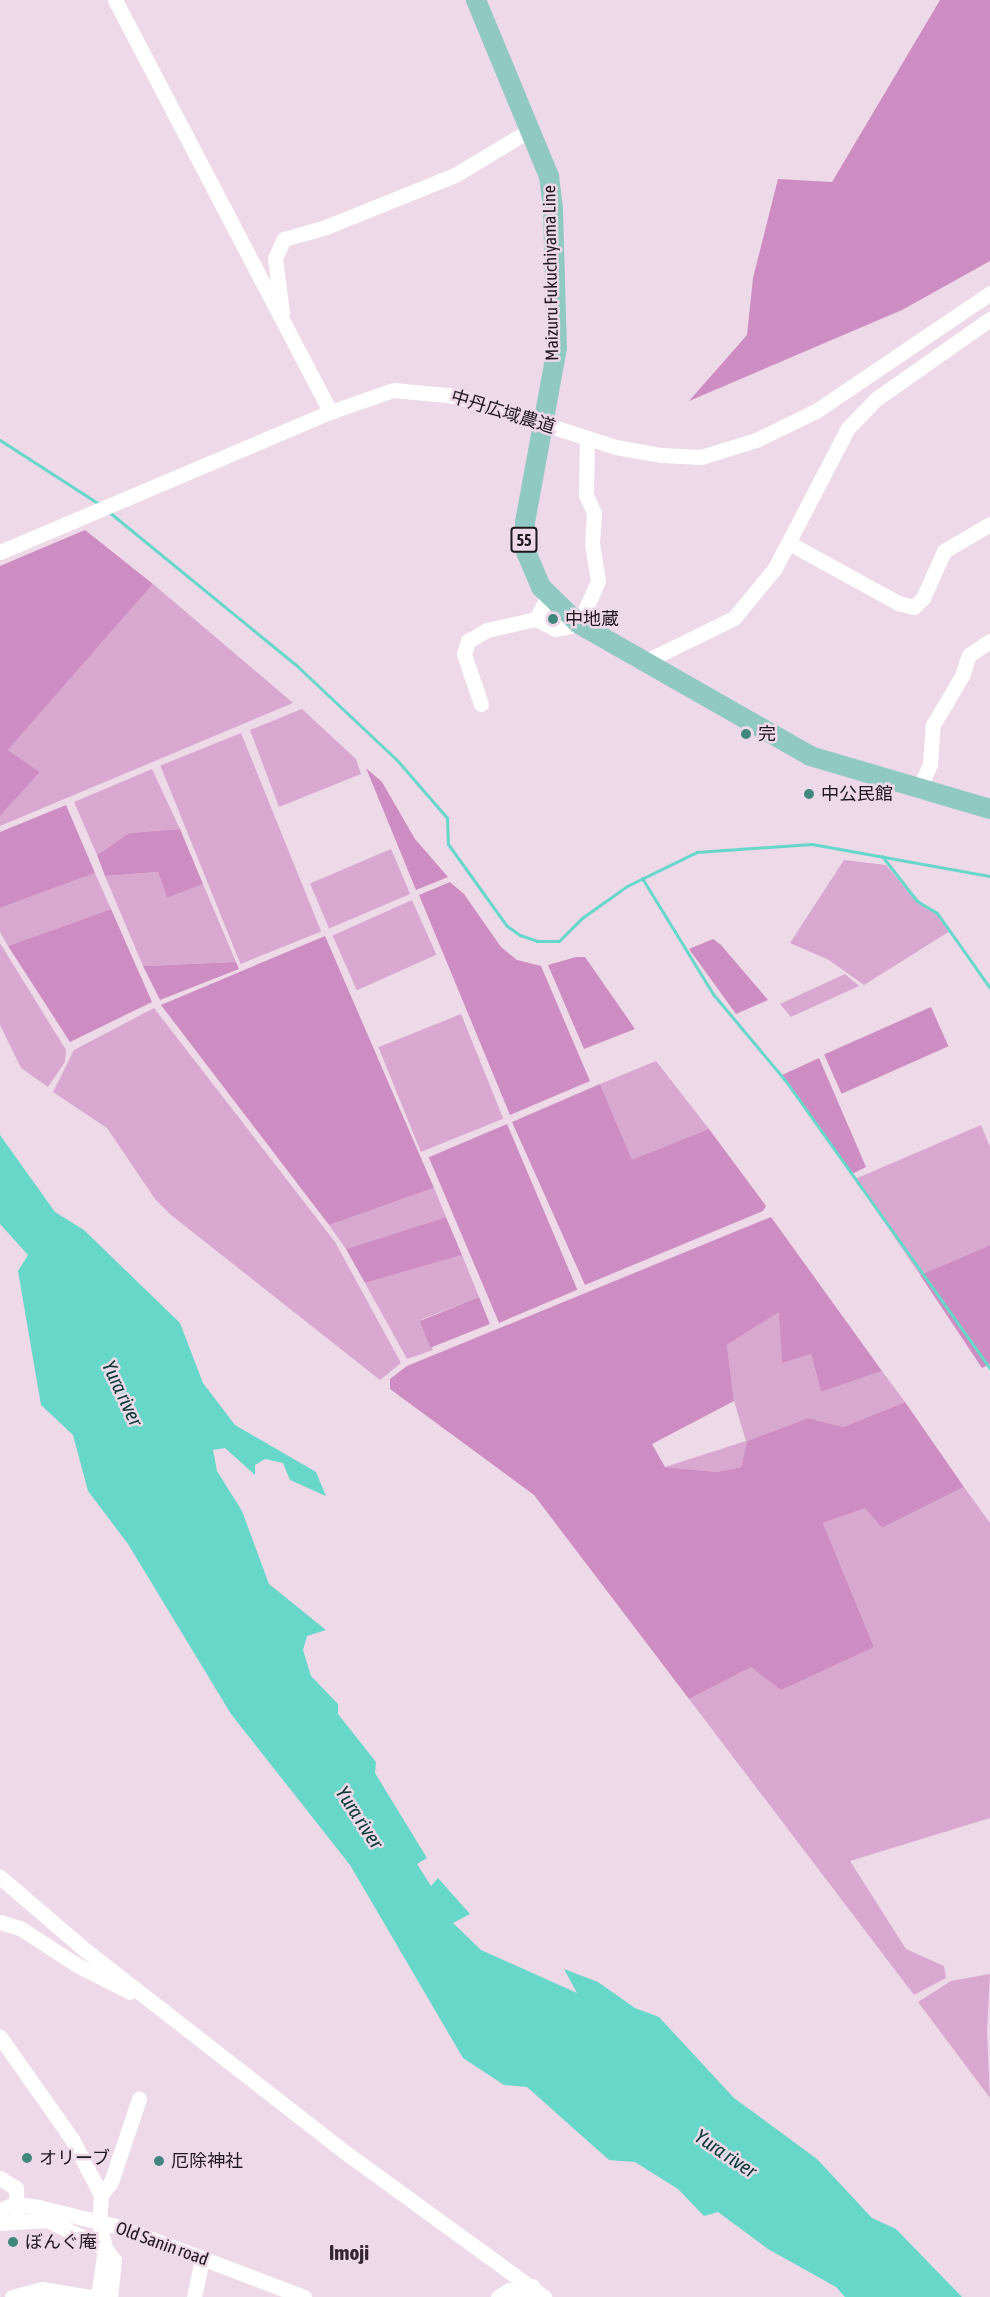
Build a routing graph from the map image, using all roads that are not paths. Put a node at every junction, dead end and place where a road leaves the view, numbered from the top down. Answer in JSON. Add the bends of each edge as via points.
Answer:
{"nodes":[{"id":1,"x":115,"y":0,"type":"edge"},
{"id":2,"x":476,"y":0,"type":"edge"},
{"id":3,"x":530,"y":130,"type":"junction"},
{"id":4,"x":990,"y":294,"type":"edge"},
{"id":5,"x":990,"y":319,"type":"edge"},
{"id":6,"x":283,"y":325,"type":"junction"},
{"id":7,"x":326,"y":414,"type":"junction"},
{"id":8,"x":546,"y":424,"type":"junction"},
{"id":9,"x":587,"y":439,"type":"junction"},
{"id":10,"x":990,"y":524,"type":"edge"},
{"id":11,"x":789,"y":543,"type":"junction"},
{"id":12,"x":0,"y":552,"type":"edge"},
{"id":13,"x":548,"y":597,"type":"junction"},
{"id":14,"x":536,"y":619,"type":"junction"},
{"id":15,"x":579,"y":624,"type":"junction"},
{"id":16,"x":990,"y":641,"type":"edge"},
{"id":17,"x":646,"y":661,"type":"junction"},
{"id":18,"x":481,"y":704,"type":"dead end"},
{"id":19,"x":919,"y":789,"type":"junction"},
{"id":20,"x":990,"y":809,"type":"edge"},
{"id":21,"x":0,"y":1877,"type":"edge"},
{"id":22,"x":0,"y":1922,"type":"edge"},
{"id":23,"x":155,"y":2003,"type":"junction"},
{"id":24,"x":0,"y":2037,"type":"edge"},
{"id":25,"x":139,"y":2099,"type":"dead end"},
{"id":26,"x":0,"y":2178,"type":"edge"},
{"id":27,"x":101,"y":2195,"type":"junction"},
{"id":28,"x":0,"y":2210,"type":"edge"},
{"id":29,"x":16,"y":2212,"type":"junction"},
{"id":30,"x":99,"y":2222,"type":"junction"},
{"id":31,"x":0,"y":2223,"type":"edge"},
{"id":32,"x":105,"y":2248,"type":"junction"},
{"id":33,"x":202,"y":2258,"type":"junction"},
{"id":34,"x":532,"y":2286,"type":"junction"},
{"id":35,"x":41,"y":2293,"type":"edge"},
{"id":36,"x":12,"y":2297,"type":"edge"},
{"id":37,"x":91,"y":2297,"type":"edge"},
{"id":38,"x":98,"y":2297,"type":"edge"},
{"id":39,"x":110,"y":2297,"type":"edge"},
{"id":40,"x":194,"y":2297,"type":"edge"},
{"id":41,"x":304,"y":2297,"type":"edge"},
{"id":42,"x":498,"y":2297,"type":"edge"},
{"id":43,"x":544,"y":2297,"type":"edge"}],
"edges":[{"from":1,"to":6,"type":"street"},
{"from":2,"to":3,"type":"main road","name":"Maizuru Fukuchiyama Line","number":"55"},
{"from":3,"to":6,"type":"street","via":[[454,176],[326,227],[284,239],[275,258]]},
{"from":3,"to":8,"type":"main road","name":"Maizuru Fukuchiyama Line","number":"55","via":[[549,176],[553,209],[557,348]]},
{"from":4,"to":9,"type":"street","name":"中丹広域農道","via":[[816,411],[756,440],[701,457],[661,455]]},
{"from":5,"to":11,"type":"street","via":[[876,399],[848,428]]},
{"from":6,"to":7,"type":"street"},
{"from":7,"to":8,"type":"street","name":"中丹広域農道","via":[[393,390],[420,390],[457,396]]},
{"from":7,"to":12,"type":"street","name":"中丹広域農道"},
{"from":8,"to":9,"type":"street","name":"中丹広域農道"},
{"from":8,"to":13,"type":"main road","name":"Maizuru Fukuchiyama Line","number":"55","via":[[525,522],[524,547],[530,569]]},
{"from":9,"to":15,"type":"street","via":[[586,495],[594,513],[592,543],[597,581]]},
{"from":10,"to":11,"type":"street","via":[[944,551],[924,598],[914,607],[898,603]]},
{"from":11,"to":17,"type":"street","via":[[757,593],[735,618]]},
{"from":13,"to":14,"type":"street"},
{"from":13,"to":15,"type":"main road","name":"Maizuru Fukuchiyama Line","number":"55"},
{"from":14,"to":15,"type":"street","via":[[556,629]]},
{"from":14,"to":18,"type":"street","via":[[487,630],[468,641],[464,654]]},
{"from":15,"to":17,"type":"main road","name":"Maizuru Fukuchiyama Line","number":"55"},
{"from":16,"to":19,"type":"street","via":[[969,655],[962,676],[933,725],[930,764]]},
{"from":17,"to":19,"type":"main road","name":"Maizuru Fukuchiyama Line","number":"55","via":[[810,756]]},
{"from":19,"to":20,"type":"main road","name":"Maizuru Fukuchiyama Line","number":"55"},
{"from":21,"to":23,"type":"street"},
{"from":22,"to":23,"type":"street","via":[[20,1928],[77,1965]]},
{"from":23,"to":34,"type":"street","via":[[389,2186],[485,2257]]},
{"from":24,"to":27,"type":"street","via":[[72,2139]]},
{"from":25,"to":27,"type":"street","via":[[111,2182]]},
{"from":26,"to":29,"type":"street","via":[[16,2188]]},
{"from":27,"to":30,"type":"street"},
{"from":28,"to":29,"type":"street"},
{"from":29,"to":30,"type":"street","name":"Old Sanin road"},
{"from":29,"to":31,"type":"street","name":"Old Sanin road"},
{"from":29,"to":32,"type":"street","name":"Old Sanin road","via":[[47,2220]]},
{"from":30,"to":32,"type":"street"},
{"from":30,"to":33,"type":"street","name":"Old Sanin road"},
{"from":32,"to":38,"type":"street"},
{"from":32,"to":39,"type":"street","via":[[114,2260]]},
{"from":33,"to":40,"type":"street"},
{"from":33,"to":41,"type":"street","name":"Old Sanin road"},
{"from":34,"to":42,"type":"street","via":[[524,2295],[509,2290]]},
{"from":34,"to":43,"type":"street"},
{"from":35,"to":36,"type":"street"},
{"from":35,"to":37,"type":"street"}]}
